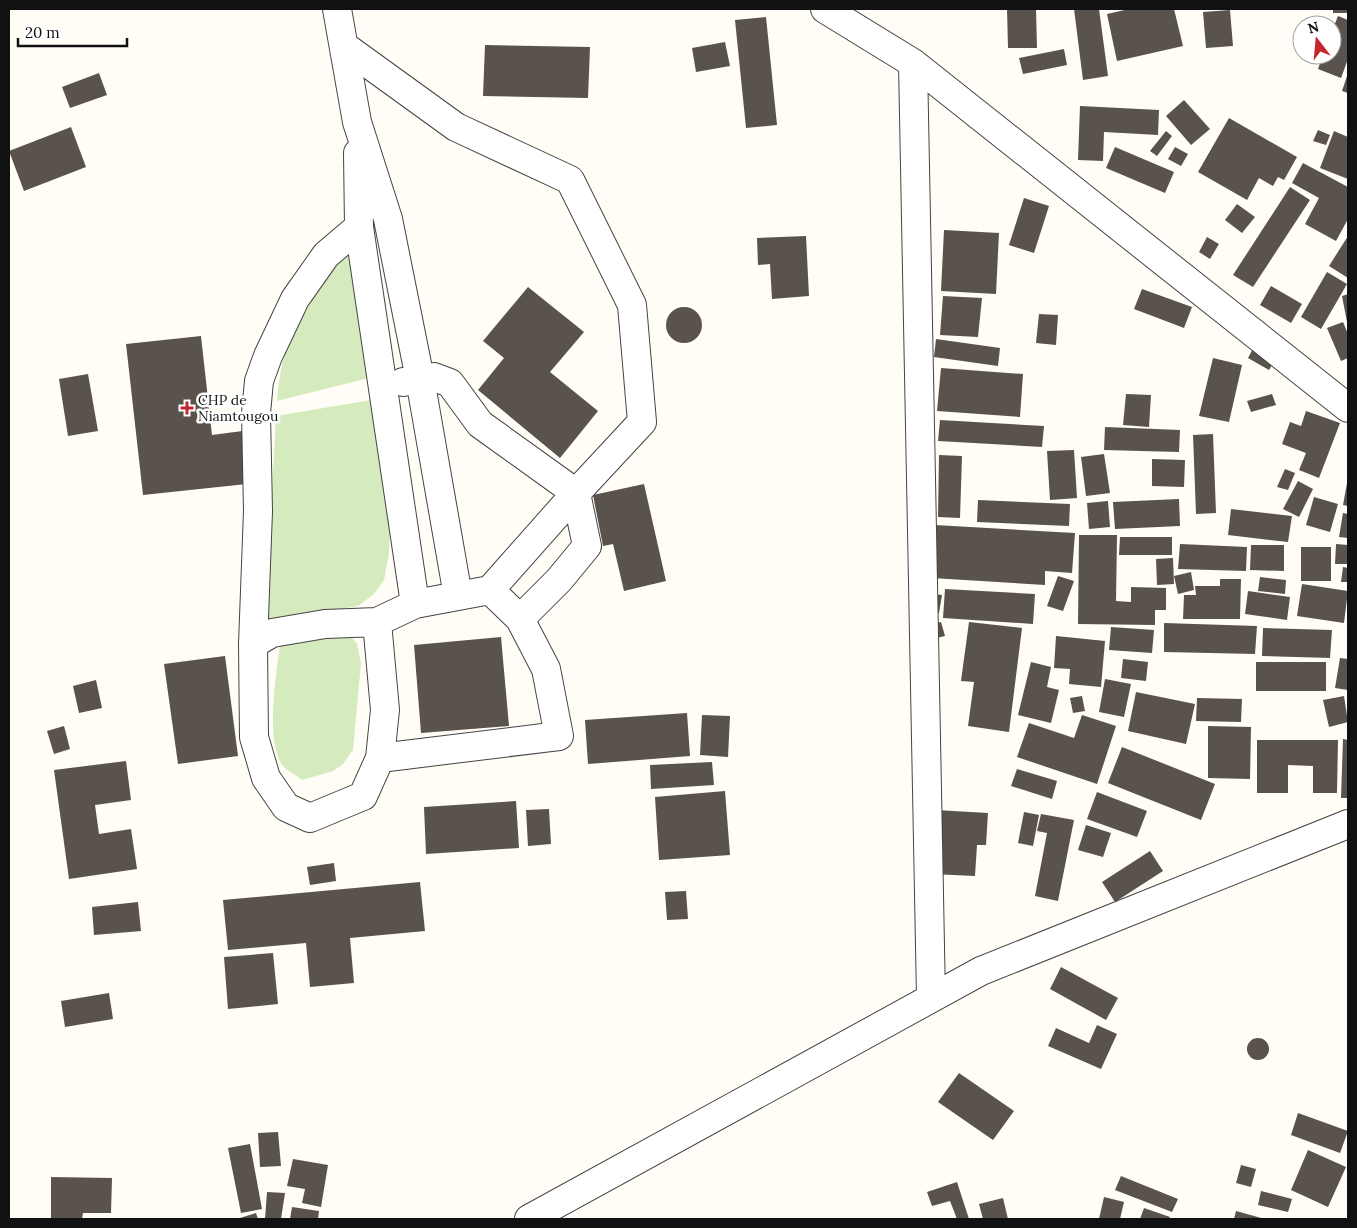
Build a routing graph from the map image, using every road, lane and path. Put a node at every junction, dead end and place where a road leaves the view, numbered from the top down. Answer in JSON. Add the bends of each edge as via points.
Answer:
{"nodes":[{"id":1,"x":337,"y":9,"type":"edge"},
{"id":2,"x":825,"y":9,"type":"edge"},
{"id":3,"x":344,"y":46,"type":"junction"},
{"id":4,"x":913,"y":63,"type":"junction"},
{"id":5,"x":357,"y":122,"type":"junction"},
{"id":6,"x":359,"y":227,"type":"junction"},
{"id":7,"x":420,"y":379,"type":"junction"},
{"id":8,"x":382,"y":385,"type":"junction"},
{"id":9,"x":1348,"y":408,"type":"edge"},
{"id":10,"x":576,"y":493,"type":"junction"},
{"id":11,"x":490,"y":590,"type":"junction"},
{"id":12,"x":458,"y":596,"type":"junction"},
{"id":13,"x":415,"y":604,"type":"junction"},
{"id":14,"x":520,"y":620,"type":"junction"},
{"id":15,"x":377,"y":622,"type":"junction"},
{"id":16,"x":253,"y":644,"type":"junction"},
{"id":17,"x":380,"y":758,"type":"junction"},
{"id":18,"x":1348,"y":824,"type":"edge"},
{"id":19,"x":931,"y":998,"type":"junction"},
{"id":20,"x":529,"y":1219,"type":"edge"}],
"edges":[{"from":1,"to":3,"type":"street"},
{"from":2,"to":4,"type":"street"},
{"from":3,"to":5,"type":"street"},
{"from":3,"to":10,"type":"street","via":[[456,128],[570,180],[632,305],[642,422]]},
{"from":4,"to":9,"type":"street"},
{"from":4,"to":19,"type":"street"},
{"from":5,"to":6,"type":"street"},
{"from":5,"to":7,"type":"street","via":[[388,219]]},
{"from":6,"to":8,"type":"street"},
{"from":6,"to":16,"type":"street","via":[[326,255],[295,299],[259,381]]},
{"from":7,"to":8,"type":"street"},
{"from":7,"to":10,"type":"street","via":[[434,377],[450,383],[480,424]]},
{"from":7,"to":12,"type":"street"},
{"from":8,"to":13,"type":"street"},
{"from":10,"to":11,"type":"street"},
{"from":10,"to":14,"type":"street","via":[[588,546]]},
{"from":11,"to":12,"type":"street"},
{"from":11,"to":14,"type":"street"},
{"from":12,"to":13,"type":"street"},
{"from":13,"to":15,"type":"street"},
{"from":14,"to":17,"type":"street","via":[[546,669],[559,736]]},
{"from":15,"to":16,"type":"street","via":[[325,624],[272,633]]},
{"from":15,"to":17,"type":"street","via":[[385,710]]},
{"from":16,"to":17,"type":"street","via":[[254,737],[266,778],[286,807],[310,818],[363,796]]},
{"from":18,"to":19,"type":"street","via":[[981,971]]},
{"from":19,"to":20,"type":"street"}]}
